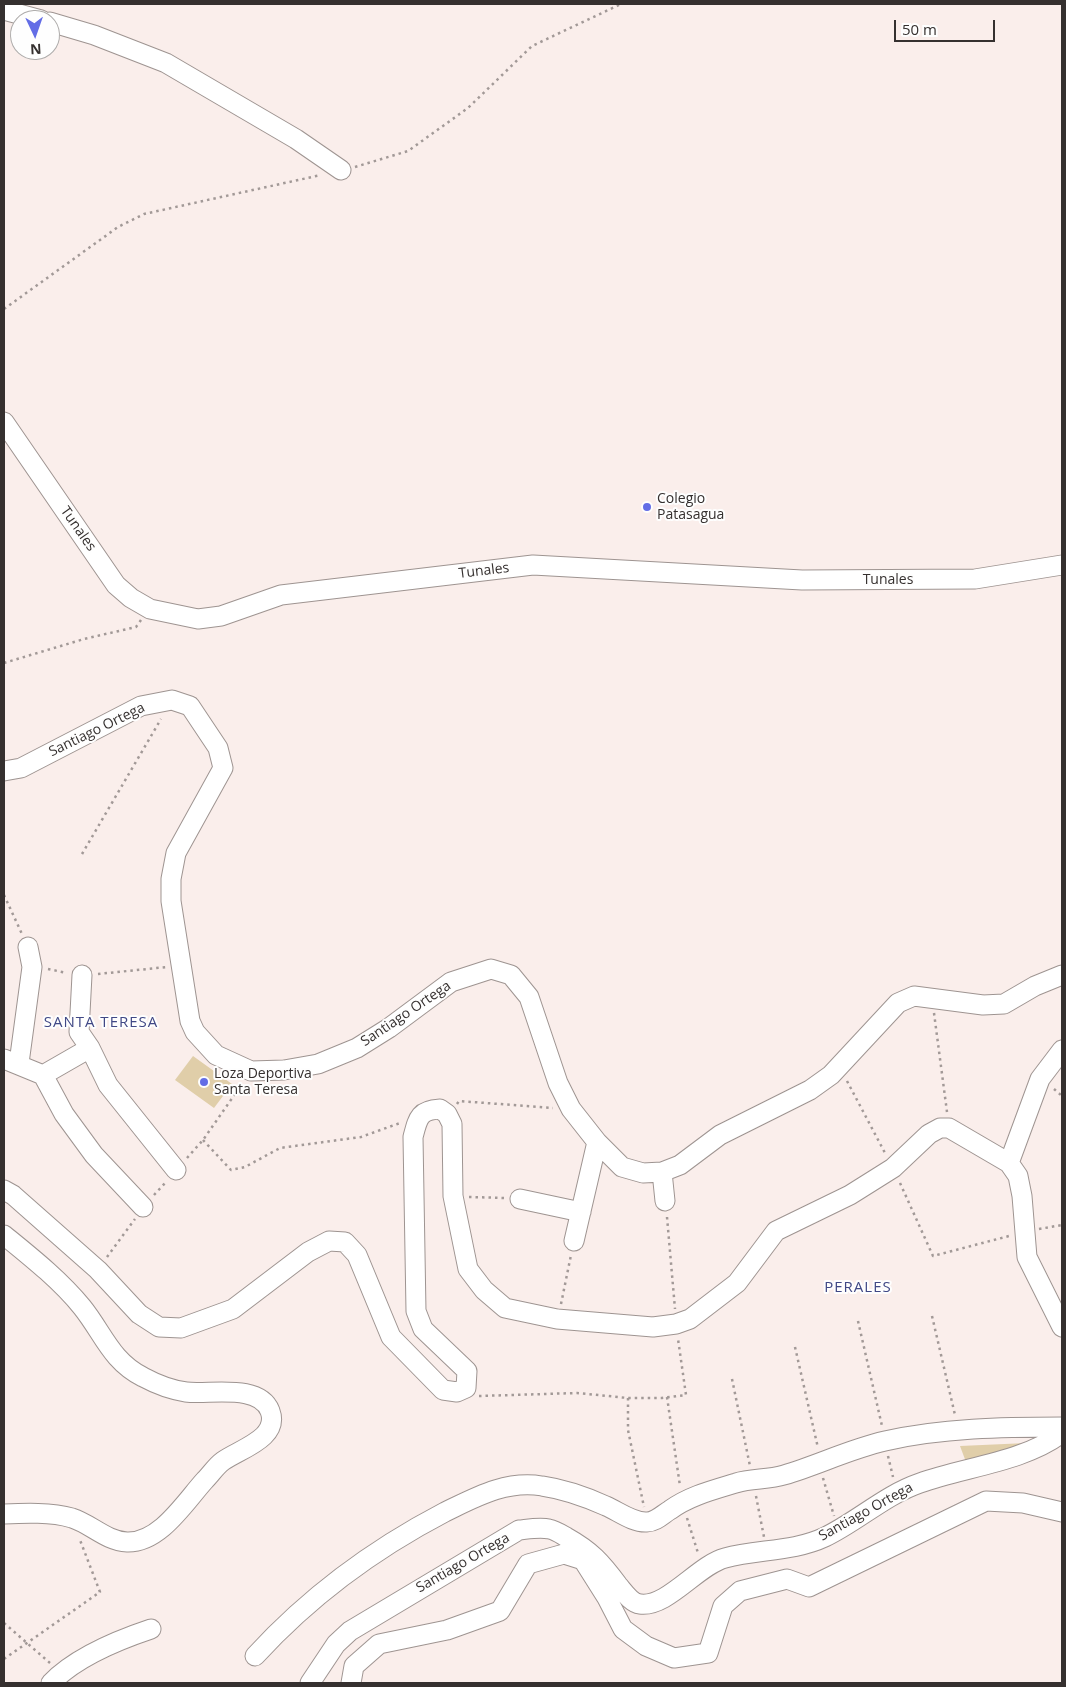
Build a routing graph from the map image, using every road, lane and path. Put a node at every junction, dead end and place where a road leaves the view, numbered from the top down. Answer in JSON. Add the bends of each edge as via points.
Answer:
{"nodes":[{"id":1,"x":621,"y":4,"type":"edge"},
{"id":2,"x":60,"y":25,"type":"edge"},
{"id":3,"x":342,"y":170,"type":"junction"},
{"id":4,"x":4,"y":309,"type":"edge"},
{"id":5,"x":4,"y":422,"type":"edge"},
{"id":6,"x":1062,"y":565,"type":"edge"},
{"id":7,"x":150,"y":610,"type":"junction"},
{"id":8,"x":4,"y":662,"type":"edge"},
{"id":9,"x":172,"y":700,"type":"junction"},
{"id":10,"x":4,"y":771,"type":"edge"},
{"id":11,"x":82,"y":854,"type":"dead end"},
{"id":12,"x":4,"y":895,"type":"edge"},
{"id":13,"x":28,"y":947,"type":"joint"},
{"id":14,"x":182,"y":965,"type":"junction"},
{"id":15,"x":32,"y":967,"type":"junction"},
{"id":16,"x":82,"y":975,"type":"junction"},
{"id":17,"x":1062,"y":975,"type":"edge"},
{"id":18,"x":932,"y":998,"type":"junction"},
{"id":19,"x":90,"y":1048,"type":"junction"},
{"id":20,"x":1062,"y":1050,"type":"edge"},
{"id":21,"x":11,"y":1061,"type":"edge"},
{"id":22,"x":43,"y":1076,"type":"junction"},
{"id":23,"x":571,"y":1109,"type":"junction"},
{"id":24,"x":447,"y":1114,"type":"junction"},
{"id":25,"x":418,"y":1117,"type":"junction"},
{"id":26,"x":949,"y":1128,"type":"junction"},
{"id":27,"x":203,"y":1140,"type":"dead end"},
{"id":28,"x":597,"y":1142,"type":"junction"},
{"id":29,"x":1009,"y":1163,"type":"junction"},
{"id":30,"x":176,"y":1170,"type":"dead end"},
{"id":31,"x":662,"y":1172,"type":"junction"},
{"id":32,"x":4,"y":1190,"type":"edge"},
{"id":33,"x":453,"y":1196,"type":"junction"},
{"id":34,"x":520,"y":1199,"type":"joint"},
{"id":35,"x":665,"y":1200,"type":"joint"},
{"id":36,"x":144,"y":1207,"type":"dead end"},
{"id":37,"x":581,"y":1212,"type":"junction"},
{"id":38,"x":1062,"y":1225,"type":"edge"},
{"id":39,"x":1024,"y":1232,"type":"junction"},
{"id":40,"x":4,"y":1236,"type":"edge"},
{"id":41,"x":574,"y":1242,"type":"joint"},
{"id":42,"x":933,"y":1256,"type":"dead end"},
{"id":43,"x":932,"y":1316,"type":"dead end"},
{"id":44,"x":557,"y":1319,"type":"junction"},
{"id":45,"x":858,"y":1321,"type":"dead end"},
{"id":46,"x":676,"y":1324,"type":"junction"},
{"id":47,"x":1062,"y":1328,"type":"edge"},
{"id":48,"x":795,"y":1346,"type":"dead end"},
{"id":49,"x":466,"y":1388,"type":"junction"},
{"id":50,"x":628,"y":1398,"type":"junction"},
{"id":51,"x":1062,"y":1427,"type":"edge"},
{"id":52,"x":959,"y":1432,"type":"junction"},
{"id":53,"x":1062,"y":1433,"type":"edge"},
{"id":54,"x":885,"y":1441,"type":"junction"},
{"id":55,"x":821,"y":1461,"type":"junction"},
{"id":56,"x":896,"y":1494,"type":"junction"},
{"id":57,"x":1062,"y":1512,"type":"edge"},
{"id":58,"x":4,"y":1514,"type":"edge"},
{"id":59,"x":72,"y":1518,"type":"junction"},
{"id":60,"x":647,"y":1522,"type":"junction"},
{"id":61,"x":838,"y":1529,"type":"junction"},
{"id":62,"x":4,"y":1623,"type":"edge"},
{"id":63,"x":151,"y":1629,"type":"dead end"},
{"id":64,"x":26,"y":1642,"type":"junction"},
{"id":65,"x":254,"y":1656,"type":"dead end"},
{"id":66,"x":4,"y":1659,"type":"edge"},
{"id":67,"x":55,"y":1679,"type":"edge"},
{"id":68,"x":310,"y":1683,"type":"edge"},
{"id":69,"x":351,"y":1683,"type":"edge"}],
"edges":[{"from":1,"to":3,"type":"path","via":[[532,46],[468,108],[408,151]]},
{"from":2,"to":3,"type":"street","via":[[94,34],[166,63],[296,139]]},
{"from":3,"to":4,"type":"path","via":[[144,214],[118,227]]},
{"from":5,"to":7,"type":"street","name":"Tunales","via":[[116,585]]},
{"from":6,"to":7,"type":"street","name":"Tunales","via":[[975,579],[831,580],[533,565],[281,595],[221,616],[198,619]]},
{"from":7,"to":8,"type":"path","via":[[136,627]]},
{"from":9,"to":10,"type":"street","name":"Santiago Ortega","via":[[141,706],[21,768]]},
{"from":9,"to":11,"type":"path"},
{"from":9,"to":14,"type":"street","name":"Santiago Ortega","via":[[190,706],[218,748],[223,768],[176,853],[171,901]]},
{"from":12,"to":13,"type":"path"},
{"from":13,"to":15,"type":"street"},
{"from":14,"to":16,"type":"path"},
{"from":14,"to":23,"type":"street","name":"Santiago Ortega","via":[[187,1008],[196,1032],[216,1055],[251,1071],[318,1064],[356,1048],[389,1028],[451,982],[491,969],[511,975],[528,997]]},
{"from":15,"to":16,"type":"path"},
{"from":15,"to":21,"type":"street"},
{"from":16,"to":19,"type":"street","via":[[79,1032]]},
{"from":17,"to":18,"type":"street","name":"Santiago Ortega","via":[[1004,1004],[983,1005]]},
{"from":18,"to":26,"type":"path"},
{"from":18,"to":31,"type":"street","name":"Santiago Ortega","via":[[914,996],[898,1003],[831,1075],[810,1090],[720,1135],[680,1165]]},
{"from":19,"to":22,"type":"street"},
{"from":19,"to":30,"type":"street","via":[[108,1085]]},
{"from":20,"to":29,"type":"street","via":[[1040,1079]]},
{"from":21,"to":22,"type":"street"},
{"from":22,"to":36,"type":"street","via":[[64,1114],[94,1155]]},
{"from":23,"to":24,"type":"path","via":[[459,1101]]},
{"from":23,"to":28,"type":"street","name":"Santiago Ortega"},
{"from":24,"to":25,"type":"street","via":[[440,1108],[430,1109]]},
{"from":24,"to":33,"type":"street","via":[[452,1124]]},
{"from":25,"to":27,"type":"path","via":[[361,1137],[280,1148],[244,1167],[231,1170]]},
{"from":25,"to":49,"type":"street","via":[[414,1137],[416,1311],[423,1329],[467,1371]]},
{"from":26,"to":29,"type":"street"},
{"from":26,"to":46,"type":"street","via":[[940,1128],[929,1134],[893,1168],[850,1195],[776,1231],[737,1283],[690,1319]]},
{"from":28,"to":31,"type":"street","name":"Santiago Ortega","via":[[622,1167],[643,1173]]},
{"from":28,"to":37,"type":"street"},
{"from":29,"to":39,"type":"street","via":[[1019,1182]]},
{"from":31,"to":35,"type":"street"},
{"from":32,"to":49,"type":"street","via":[[98,1270],[139,1314],[159,1327],[181,1328],[233,1309],[308,1252],[329,1241],[345,1242],[357,1255],[391,1337],[443,1390],[457,1392]]},
{"from":33,"to":34,"type":"path"},
{"from":33,"to":44,"type":"street","via":[[468,1269],[484,1290],[505,1308]]},
{"from":34,"to":37,"type":"street"},
{"from":35,"to":46,"type":"path"},
{"from":37,"to":41,"type":"street"},
{"from":38,"to":39,"type":"path"},
{"from":39,"to":42,"type":"path"},
{"from":39,"to":47,"type":"street","via":[[1027,1257]]},
{"from":40,"to":59,"type":"street","via":[[61,1284],[83,1308],[114,1355],[142,1377],[186,1392],[243,1393],[261,1399],[270,1410],[267,1433],[222,1462],[162,1527],[148,1537],[128,1542],[110,1538]]},
{"from":41,"to":44,"type":"path"},
{"from":43,"to":52,"type":"path"},
{"from":44,"to":46,"type":"street","via":[[653,1327]]},
{"from":45,"to":54,"type":"path"},
{"from":46,"to":50,"type":"path","via":[[686,1395]]},
{"from":48,"to":55,"type":"path"},
{"from":49,"to":50,"type":"path","via":[[481,1397],[577,1393]]},
{"from":50,"to":60,"type":"path","via":[[628,1430]]},
{"from":51,"to":52,"type":"street"},
{"from":52,"to":54,"type":"street"},
{"from":53,"to":56,"type":"street","name":"Santiago Ortega","via":[[1031,1450],[920,1483]]},
{"from":54,"to":55,"type":"street"},
{"from":54,"to":56,"type":"path"},
{"from":55,"to":60,"type":"street","via":[[783,1476],[739,1482],[682,1501],[657,1519]]},
{"from":55,"to":61,"type":"path","via":[[822,1476]]},
{"from":56,"to":61,"type":"street","name":"Santiago Ortega"},
{"from":57,"to":69,"type":"street","via":[[1023,1503],[986,1501],[809,1587],[787,1579],[740,1591],[723,1606],[708,1653],[674,1658],[646,1646],[623,1629],[583,1560],[564,1554],[528,1564],[500,1611],[447,1630],[379,1644],[354,1666]]},
{"from":58,"to":59,"type":"street"},
{"from":59,"to":64,"type":"path","via":[[100,1592]]},
{"from":60,"to":65,"type":"street","via":[[566,1491],[528,1485],[494,1489],[413,1529],[362,1561],[306,1606]]},
{"from":61,"to":68,"type":"street","name":"Santiago Ortega","via":[[804,1545],[750,1551],[721,1559],[653,1604],[639,1604],[627,1596],[597,1556],[584,1547],[551,1529],[519,1530],[350,1631],[336,1644]]},
{"from":62,"to":64,"type":"path"},
{"from":63,"to":67,"type":"street","via":[[119,1639]]},
{"from":64,"to":66,"type":"path"},
{"from":64,"to":67,"type":"path"}]}
